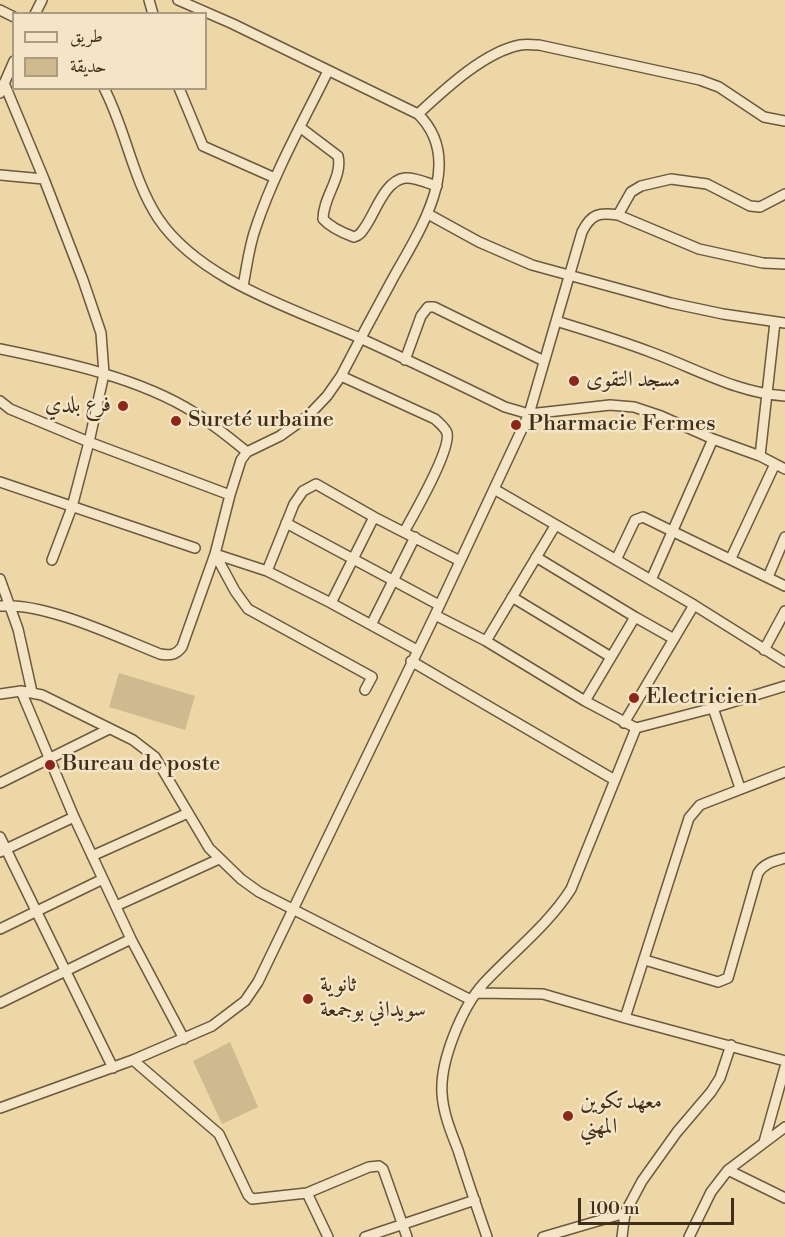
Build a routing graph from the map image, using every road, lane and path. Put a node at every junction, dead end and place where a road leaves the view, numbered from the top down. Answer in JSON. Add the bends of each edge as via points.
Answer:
{"nodes":[{"id":1,"x":178,"y":0,"type":"edge"},
{"id":2,"x":186,"y":9,"type":"edge"},
{"id":3,"x":207,"y":18,"type":"edge"},
{"id":4,"x":12,"y":65,"type":"edge"},
{"id":5,"x":328,"y":71,"type":"junction"},
{"id":6,"x":4,"y":83,"type":"junction"},
{"id":7,"x":105,"y":90,"type":"edge"},
{"id":8,"x":180,"y":90,"type":"edge"},
{"id":9,"x":0,"y":93,"type":"edge"},
{"id":10,"x":418,"y":114,"type":"junction"},
{"id":11,"x":785,"y":121,"type":"edge"},
{"id":12,"x":301,"y":128,"type":"junction"},
{"id":13,"x":0,"y":175,"type":"edge"},
{"id":14,"x":275,"y":178,"type":"junction"},
{"id":15,"x":44,"y":179,"type":"junction"},
{"id":16,"x":437,"y":186,"type":"junction"},
{"id":17,"x":785,"y":194,"type":"edge"},
{"id":18,"x":428,"y":214,"type":"junction"},
{"id":19,"x":618,"y":215,"type":"junction"},
{"id":20,"x":785,"y":264,"type":"edge"},
{"id":21,"x":570,"y":276,"type":"junction"},
{"id":22,"x":243,"y":286,"type":"junction"},
{"id":23,"x":556,"y":321,"type":"junction"},
{"id":24,"x":780,"y":322,"type":"edge"},
{"id":25,"x":360,"y":339,"type":"junction"},
{"id":26,"x":0,"y":349,"type":"edge"},
{"id":27,"x":405,"y":360,"type":"junction"},
{"id":28,"x":544,"y":361,"type":"junction"},
{"id":29,"x":104,"y":374,"type":"junction"},
{"id":30,"x":341,"y":376,"type":"junction"},
{"id":31,"x":768,"y":395,"type":"junction"},
{"id":32,"x":785,"y":396,"type":"edge"},
{"id":33,"x":0,"y":402,"type":"edge"},
{"id":34,"x":529,"y":414,"type":"junction"},
{"id":35,"x":713,"y":439,"type":"junction"},
{"id":36,"x":89,"y":442,"type":"junction"},
{"id":37,"x":247,"y":452,"type":"junction"},
{"id":38,"x":760,"y":456,"type":"junction"},
{"id":39,"x":775,"y":464,"type":"junction"},
{"id":40,"x":785,"y":469,"type":"edge"},
{"id":41,"x":0,"y":482,"type":"edge"},
{"id":42,"x":494,"y":489,"type":"junction"},
{"id":43,"x":230,"y":495,"type":"junction"},
{"id":44,"x":72,"y":507,"type":"junction"},
{"id":45,"x":374,"y":517,"type":"junction"},
{"id":46,"x":286,"y":523,"type":"junction"},
{"id":47,"x":555,"y":526,"type":"junction"},
{"id":48,"x":673,"y":531,"type":"junction"},
{"id":49,"x":405,"y":532,"type":"junction"},
{"id":50,"x":415,"y":537,"type":"junction"},
{"id":51,"x":785,"y":537,"type":"edge"},
{"id":52,"x":195,"y":548,"type":"dead end"},
{"id":53,"x":215,"y":554,"type":"junction"},
{"id":54,"x":536,"y":557,"type":"junction"},
{"id":55,"x":731,"y":558,"type":"junction"},
{"id":56,"x":52,"y":560,"type":"dead end"},
{"id":57,"x":354,"y":560,"type":"junction"},
{"id":58,"x":616,"y":560,"type":"junction"},
{"id":59,"x":460,"y":561,"type":"junction"},
{"id":60,"x":267,"y":571,"type":"junction"},
{"id":61,"x":768,"y":576,"type":"junction"},
{"id":62,"x":0,"y":579,"type":"edge"},
{"id":63,"x":651,"y":580,"type":"junction"},
{"id":64,"x":393,"y":581,"type":"junction"},
{"id":65,"x":785,"y":586,"type":"edge"},
{"id":66,"x":512,"y":597,"type":"junction"},
{"id":67,"x":331,"y":603,"type":"junction"},
{"id":68,"x":5,"y":605,"type":"edge"},
{"id":69,"x":439,"y":605,"type":"junction"},
{"id":70,"x":694,"y":605,"type":"junction"},
{"id":71,"x":785,"y":611,"type":"edge"},
{"id":72,"x":435,"y":615,"type":"junction"},
{"id":73,"x":635,"y":617,"type":"junction"},
{"id":74,"x":371,"y":626,"type":"junction"},
{"id":75,"x":674,"y":639,"type":"junction"},
{"id":76,"x":486,"y":641,"type":"junction"},
{"id":77,"x":417,"y":650,"type":"junction"},
{"id":78,"x":765,"y":650,"type":"junction"},
{"id":79,"x":611,"y":657,"type":"junction"},
{"id":80,"x":411,"y":661,"type":"junction"},
{"id":81,"x":785,"y":662,"type":"edge"},
{"id":82,"x":785,"y":686,"type":"edge"},
{"id":83,"x":365,"y":690,"type":"dead end"},
{"id":84,"x":21,"y":691,"type":"junction"},
{"id":85,"x":32,"y":692,"type":"junction"},
{"id":86,"x":0,"y":694,"type":"edge"},
{"id":87,"x":585,"y":700,"type":"junction"},
{"id":88,"x":713,"y":708,"type":"junction"},
{"id":89,"x":624,"y":723,"type":"junction"},
{"id":90,"x":636,"y":728,"type":"junction"},
{"id":91,"x":109,"y":729,"type":"junction"},
{"id":92,"x":49,"y":759,"type":"junction"},
{"id":93,"x":785,"y":772,"type":"edge"},
{"id":94,"x":613,"y":779,"type":"junction"},
{"id":95,"x":0,"y":783,"type":"edge"},
{"id":96,"x":740,"y":788,"type":"junction"},
{"id":97,"x":188,"y":813,"type":"junction"},
{"id":98,"x":74,"y":817,"type":"junction"},
{"id":99,"x":0,"y":837,"type":"edge"},
{"id":100,"x":3,"y":850,"type":"edge"},
{"id":101,"x":92,"y":856,"type":"junction"},
{"id":102,"x":785,"y":858,"type":"edge"},
{"id":103,"x":219,"y":860,"type":"junction"},
{"id":104,"x":103,"y":879,"type":"junction"},
{"id":105,"x":116,"y":906,"type":"junction"},
{"id":106,"x":292,"y":909,"type":"junction"},
{"id":107,"x":37,"y":911,"type":"junction"},
{"id":108,"x":0,"y":929,"type":"edge"},
{"id":109,"x":131,"y":939,"type":"junction"},
{"id":110,"x":645,"y":960,"type":"junction"},
{"id":111,"x":66,"y":971,"type":"junction"},
{"id":112,"x":473,"y":997,"type":"junction"},
{"id":113,"x":0,"y":1003,"type":"edge"},
{"id":114,"x":625,"y":1018,"type":"junction"},
{"id":115,"x":184,"y":1039,"type":"junction"},
{"id":116,"x":730,"y":1046,"type":"junction"},
{"id":117,"x":133,"y":1060,"type":"junction"},
{"id":118,"x":785,"y":1061,"type":"edge"},
{"id":119,"x":785,"y":1067,"type":"edge"},
{"id":120,"x":113,"y":1068,"type":"junction"},
{"id":121,"x":0,"y":1108,"type":"edge"},
{"id":122,"x":785,"y":1128,"type":"edge"},
{"id":123,"x":764,"y":1142,"type":"junction"},
{"id":124,"x":728,"y":1170,"type":"junction"},
{"id":125,"x":307,"y":1193,"type":"junction"},
{"id":126,"x":785,"y":1198,"type":"edge"},
{"id":127,"x":475,"y":1200,"type":"junction"},
{"id":128,"x":625,"y":1213,"type":"junction"},
{"id":129,"x":402,"y":1224,"type":"junction"},
{"id":130,"x":328,"y":1237,"type":"edge"},
{"id":131,"x":366,"y":1237,"type":"edge"},
{"id":132,"x":407,"y":1237,"type":"edge"},
{"id":133,"x":487,"y":1237,"type":"edge"},
{"id":134,"x":543,"y":1237,"type":"edge"},
{"id":135,"x":622,"y":1237,"type":"edge"},
{"id":136,"x":689,"y":1237,"type":"edge"}],
"edges":[{"from":1,"to":2,"type":"street"},
{"from":3,"to":5,"type":"street"},
{"from":4,"to":6,"type":"street"},
{"from":5,"to":10,"type":"street"},
{"from":5,"to":12,"type":"street"},
{"from":6,"to":9,"type":"street"},
{"from":6,"to":15,"type":"street"},
{"from":7,"to":22,"type":"street","via":[[138,178],[157,216],[172,237],[200,262]]},
{"from":8,"to":14,"type":"street","via":[[203,147]]},
{"from":10,"to":11,"type":"street","via":[[476,66],[520,45],[539,45],[700,80],[719,87],[764,117]]},
{"from":10,"to":16,"type":"street","via":[[429,125],[436,141]]},
{"from":12,"to":14,"type":"street"},
{"from":12,"to":16,"type":"street","via":[[338,156],[340,167],[323,219],[346,234],[354,237],[362,232],[395,182],[411,178]]},
{"from":13,"to":15,"type":"street"},
{"from":14,"to":22,"type":"street","via":[[255,228]]},
{"from":15,"to":29,"type":"street","via":[[94,309]]},
{"from":16,"to":18,"type":"street"},
{"from":17,"to":19,"type":"street","via":[[760,207],[750,206],[707,184],[671,179],[631,192]]},
{"from":18,"to":21,"type":"street","via":[[508,256]]},
{"from":18,"to":25,"type":"street"},
{"from":19,"to":20,"type":"street","via":[[699,249]]},
{"from":19,"to":21,"type":"street","via":[[604,213],[587,222]]},
{"from":21,"to":23,"type":"street"},
{"from":21,"to":24,"type":"street","via":[[671,303]]},
{"from":22,"to":25,"type":"street"},
{"from":23,"to":28,"type":"street"},
{"from":23,"to":31,"type":"street","via":[[654,353],[736,388]]},
{"from":24,"to":31,"type":"street"},
{"from":25,"to":27,"type":"street"},
{"from":25,"to":30,"type":"street"},
{"from":26,"to":29,"type":"street"},
{"from":27,"to":28,"type":"street","via":[[421,316],[428,307],[434,307]]},
{"from":27,"to":34,"type":"street","via":[[505,407]]},
{"from":28,"to":34,"type":"street"},
{"from":29,"to":36,"type":"street"},
{"from":29,"to":37,"type":"street","via":[[194,412]]},
{"from":30,"to":37,"type":"street","via":[[296,426]]},
{"from":30,"to":49,"type":"street","via":[[435,419],[447,434],[441,459]]},
{"from":31,"to":32,"type":"street"},
{"from":31,"to":38,"type":"street"},
{"from":33,"to":36,"type":"street"},
{"from":34,"to":35,"type":"street","via":[[610,405],[634,407]]},
{"from":34,"to":42,"type":"street"},
{"from":35,"to":38,"type":"street"},
{"from":35,"to":48,"type":"street"},
{"from":36,"to":43,"type":"street"},
{"from":36,"to":44,"type":"street"},
{"from":37,"to":43,"type":"street"},
{"from":38,"to":39,"type":"street"},
{"from":39,"to":40,"type":"street"},
{"from":39,"to":55,"type":"street"},
{"from":41,"to":44,"type":"street"},
{"from":42,"to":47,"type":"street"},
{"from":42,"to":59,"type":"street"},
{"from":43,"to":53,"type":"street"},
{"from":44,"to":52,"type":"street"},
{"from":44,"to":56,"type":"street"},
{"from":45,"to":46,"type":"street","via":[[316,484],[303,491]]},
{"from":45,"to":49,"type":"street"},
{"from":45,"to":57,"type":"street"},
{"from":46,"to":57,"type":"street"},
{"from":46,"to":60,"type":"street"},
{"from":47,"to":54,"type":"street"},
{"from":47,"to":58,"type":"street"},
{"from":48,"to":55,"type":"street"},
{"from":48,"to":58,"type":"street","via":[[637,518]]},
{"from":48,"to":63,"type":"street"},
{"from":49,"to":50,"type":"street"},
{"from":50,"to":59,"type":"street"},
{"from":50,"to":64,"type":"street"},
{"from":51,"to":61,"type":"street"},
{"from":53,"to":60,"type":"street"},
{"from":53,"to":68,"type":"street","via":[[182,647],[169,656],[60,616]]},
{"from":53,"to":83,"type":"street","via":[[248,609],[372,677]]},
{"from":54,"to":66,"type":"street"},
{"from":54,"to":73,"type":"street"},
{"from":55,"to":61,"type":"street"},
{"from":57,"to":64,"type":"street"},
{"from":57,"to":67,"type":"street"},
{"from":58,"to":63,"type":"street"},
{"from":59,"to":69,"type":"street"},
{"from":60,"to":67,"type":"street"},
{"from":61,"to":65,"type":"street"},
{"from":62,"to":68,"type":"street"},
{"from":63,"to":70,"type":"street"},
{"from":64,"to":69,"type":"street"},
{"from":64,"to":74,"type":"street"},
{"from":66,"to":76,"type":"street"},
{"from":66,"to":79,"type":"street"},
{"from":67,"to":74,"type":"street"},
{"from":68,"to":85,"type":"street","via":[[18,629]]},
{"from":69,"to":72,"type":"street"},
{"from":70,"to":75,"type":"street"},
{"from":70,"to":78,"type":"street"},
{"from":71,"to":78,"type":"street"},
{"from":72,"to":76,"type":"street"},
{"from":72,"to":77,"type":"street"},
{"from":73,"to":75,"type":"street"},
{"from":73,"to":79,"type":"street"},
{"from":74,"to":77,"type":"street"},
{"from":75,"to":89,"type":"street"},
{"from":76,"to":87,"type":"street"},
{"from":77,"to":80,"type":"street"},
{"from":78,"to":81,"type":"street"},
{"from":79,"to":87,"type":"street"},
{"from":80,"to":94,"type":"street"},
{"from":80,"to":106,"type":"street"},
{"from":82,"to":88,"type":"street"},
{"from":84,"to":85,"type":"street"},
{"from":84,"to":86,"type":"street"},
{"from":84,"to":92,"type":"street"},
{"from":85,"to":91,"type":"street"},
{"from":87,"to":89,"type":"street"},
{"from":88,"to":90,"type":"street"},
{"from":88,"to":96,"type":"street"},
{"from":89,"to":90,"type":"street"},
{"from":90,"to":94,"type":"street"},
{"from":91,"to":92,"type":"street"},
{"from":91,"to":97,"type":"street","via":[[156,757]]},
{"from":92,"to":95,"type":"street"},
{"from":92,"to":98,"type":"street"},
{"from":93,"to":96,"type":"street"},
{"from":94,"to":112,"type":"street","via":[[566,897]]},
{"from":96,"to":110,"type":"street","via":[[700,805],[689,818]]},
{"from":97,"to":101,"type":"street"},
{"from":97,"to":103,"type":"street"},
{"from":98,"to":100,"type":"street"},
{"from":98,"to":101,"type":"street"},
{"from":99,"to":100,"type":"street"},
{"from":100,"to":107,"type":"street"},
{"from":101,"to":104,"type":"street"},
{"from":102,"to":110,"type":"street","via":[[766,864],[758,873],[724,981]]},
{"from":103,"to":105,"type":"street"},
{"from":103,"to":106,"type":"street","via":[[259,892]]},
{"from":104,"to":105,"type":"street"},
{"from":104,"to":107,"type":"street"},
{"from":105,"to":109,"type":"street"},
{"from":106,"to":112,"type":"street"},
{"from":106,"to":115,"type":"street","via":[[245,1001],[212,1026]]},
{"from":107,"to":108,"type":"street"},
{"from":107,"to":111,"type":"street"},
{"from":109,"to":111,"type":"street"},
{"from":109,"to":115,"type":"street"},
{"from":110,"to":114,"type":"street"},
{"from":111,"to":113,"type":"street"},
{"from":111,"to":120,"type":"street"},
{"from":112,"to":114,"type":"street","via":[[543,994]]},
{"from":112,"to":127,"type":"street","via":[[454,1035],[442,1093]]},
{"from":114,"to":116,"type":"street"},
{"from":115,"to":117,"type":"street"},
{"from":116,"to":118,"type":"street"},
{"from":116,"to":128,"type":"street","via":[[720,1078],[642,1181]]},
{"from":117,"to":120,"type":"street"},
{"from":117,"to":125,"type":"street","via":[[219,1134],[252,1199]]},
{"from":119,"to":123,"type":"street"},
{"from":120,"to":121,"type":"street"},
{"from":122,"to":123,"type":"street"},
{"from":123,"to":124,"type":"street"},
{"from":124,"to":126,"type":"street"},
{"from":124,"to":136,"type":"street","via":[[711,1192]]},
{"from":125,"to":129,"type":"street","via":[[379,1166]]},
{"from":125,"to":130,"type":"street"},
{"from":127,"to":129,"type":"street"},
{"from":127,"to":133,"type":"street"},
{"from":128,"to":134,"type":"street"},
{"from":128,"to":135,"type":"street"},
{"from":129,"to":131,"type":"street"},
{"from":129,"to":132,"type":"street"}]}
